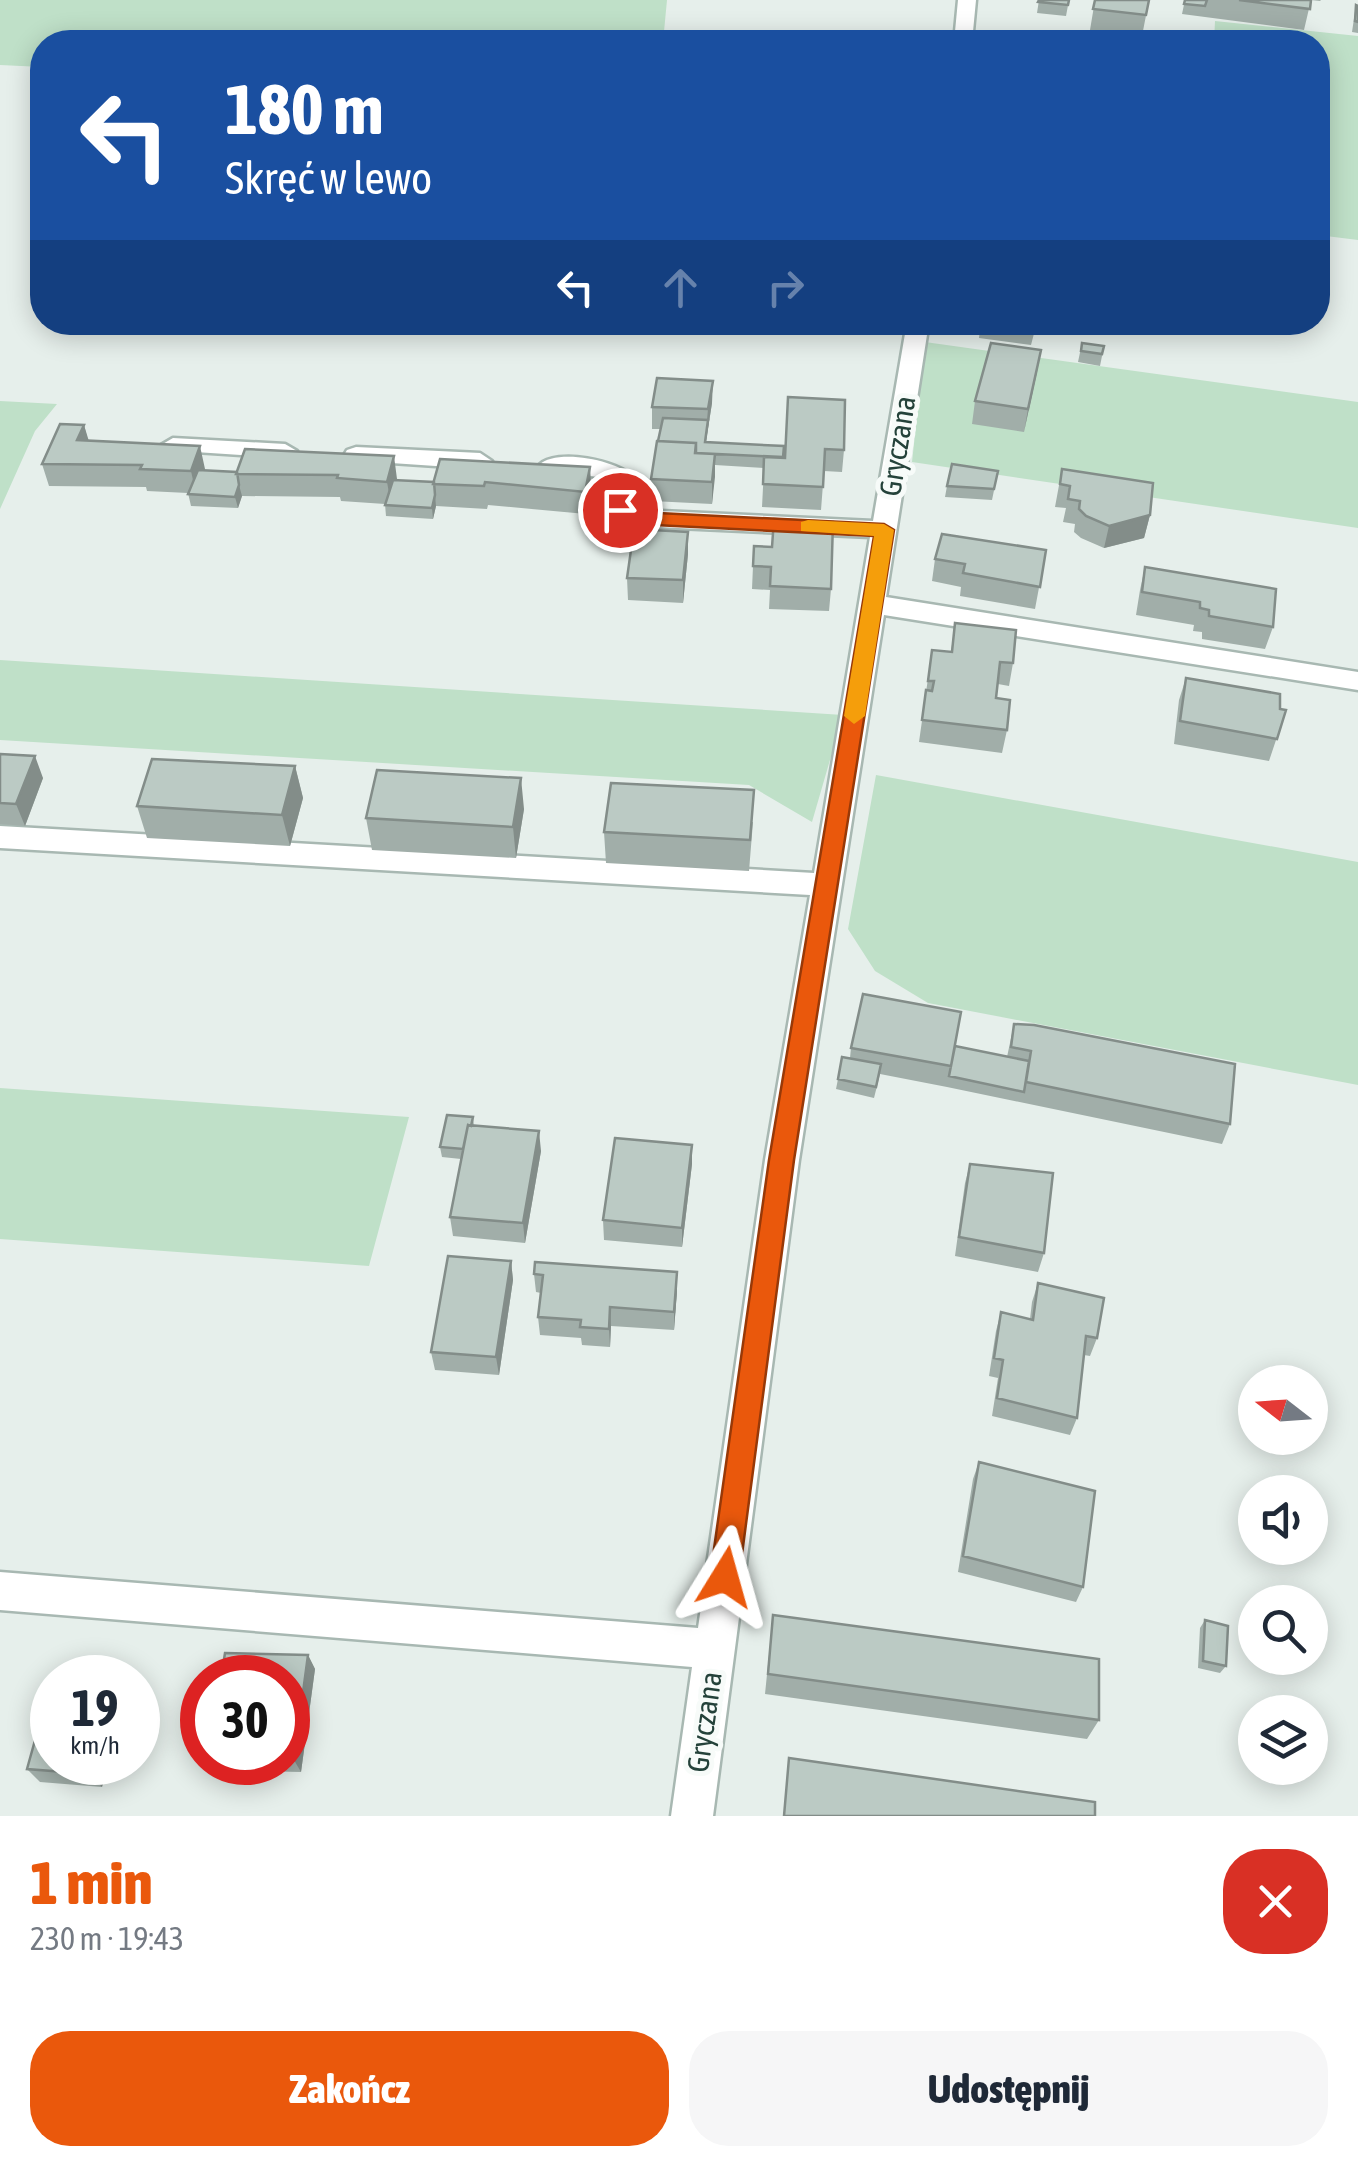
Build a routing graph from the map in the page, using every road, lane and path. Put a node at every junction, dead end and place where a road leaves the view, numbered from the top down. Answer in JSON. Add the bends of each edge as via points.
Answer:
{"nodes":[{"id":1,"x":967,"y":0,"type":"edge"},
{"id":2,"x":964,"y":30,"type":"edge"},
{"id":3,"x":916,"y":335,"type":"edge"},
{"id":4,"x":173,"y":445,"type":"edge"},
{"id":5,"x":884,"y":530,"type":"junction"},
{"id":6,"x":872,"y":604,"type":"junction"},
{"id":7,"x":1358,"y":681,"type":"edge"},
{"id":8,"x":0,"y":838,"type":"edge"},
{"id":9,"x":827,"y":885,"type":"junction"},
{"id":10,"x":0,"y":1592,"type":"edge"},
{"id":11,"x":715,"y":1649,"type":"junction"},
{"id":12,"x":692,"y":1816,"type":"edge"}],
"edges":[{"from":1,"to":2,"type":"street"},
{"from":3,"to":5,"type":"street","name":"Gryczana"},
{"from":4,"to":5,"type":"street","via":[[604,468],[622,478],[620,510],[635,518]]},
{"from":5,"to":6,"type":"street","name":"Gryczana"},
{"from":6,"to":7,"type":"street"},
{"from":6,"to":9,"type":"street","name":"Gryczana"},
{"from":8,"to":9,"type":"street"},
{"from":9,"to":11,"type":"street","name":"Gryczana"},
{"from":10,"to":11,"type":"street"},
{"from":11,"to":12,"type":"street","name":"Gryczana"}]}
